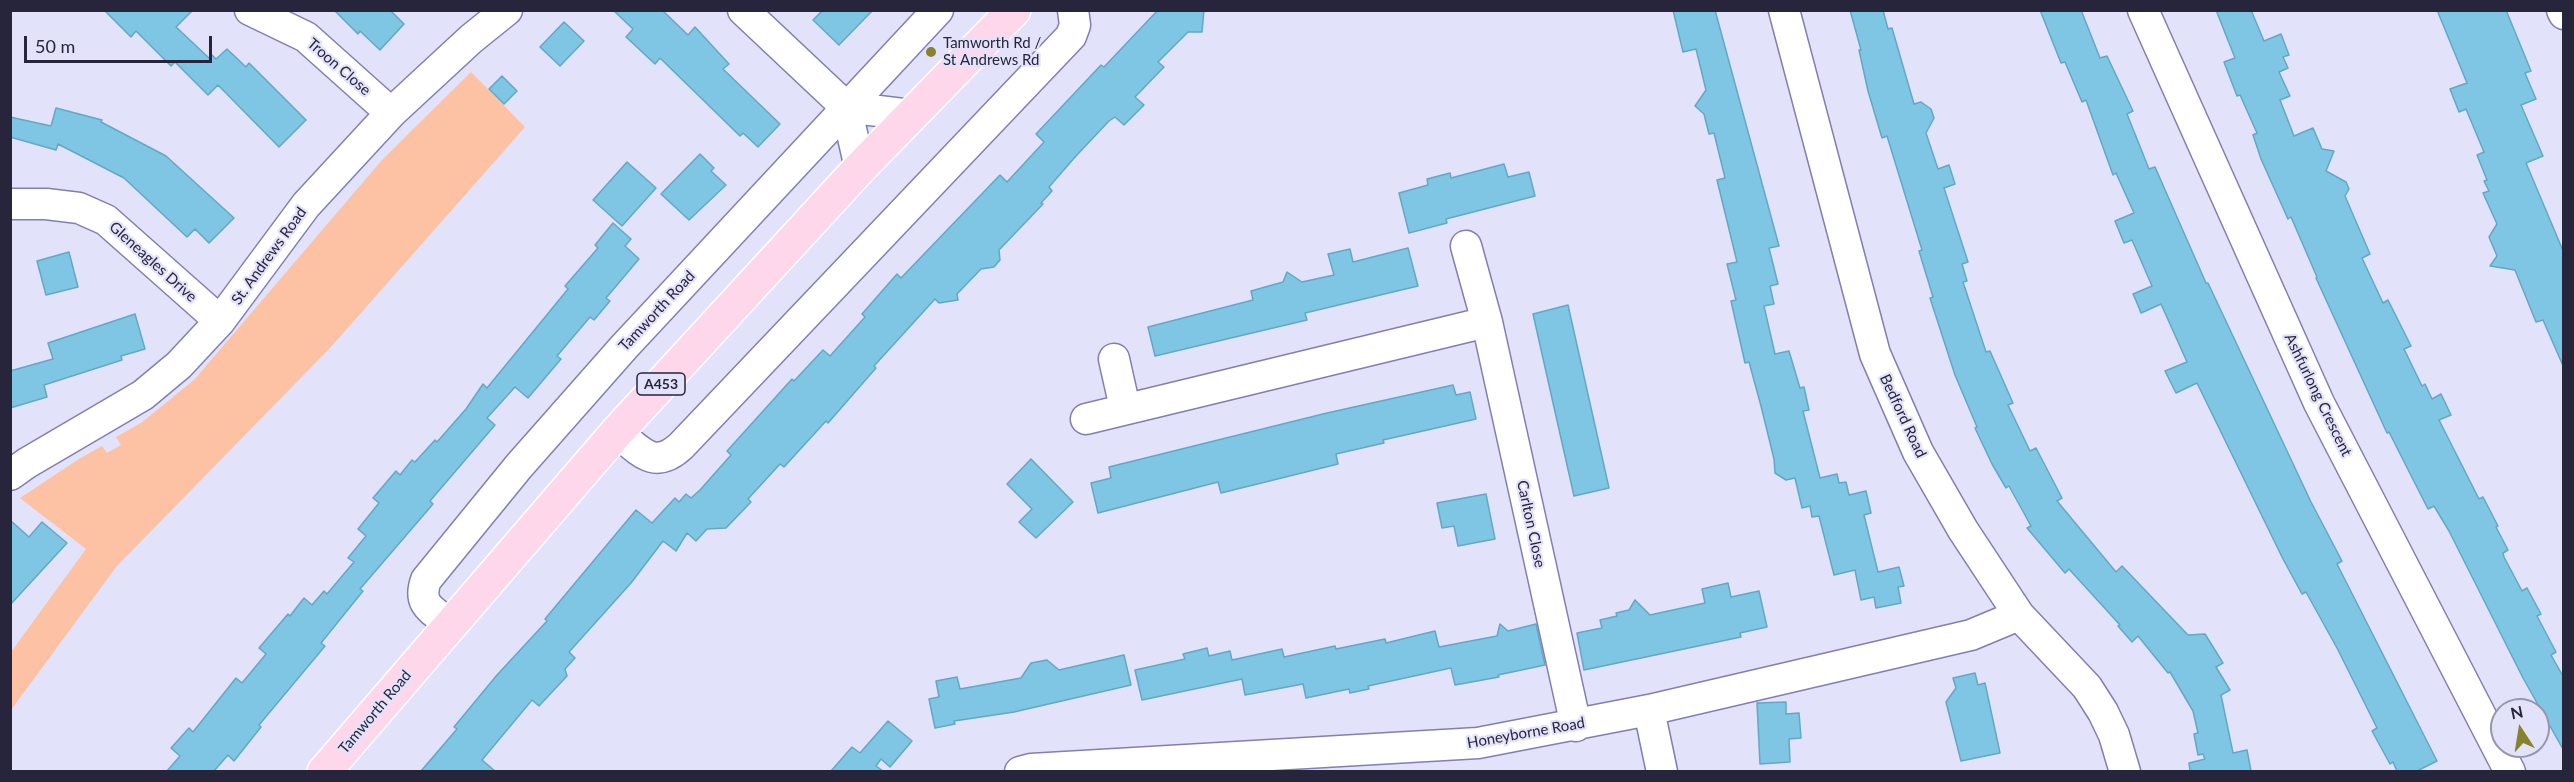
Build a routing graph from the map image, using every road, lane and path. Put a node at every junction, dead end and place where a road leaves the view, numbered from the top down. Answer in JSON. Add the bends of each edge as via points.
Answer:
{"nodes":[{"id":1,"x":250,"y":10,"type":"edge"},
{"id":2,"x":507,"y":10,"type":"edge"},
{"id":3,"x":743,"y":10,"type":"edge"},
{"id":4,"x":938,"y":10,"type":"edge"},
{"id":5,"x":1014,"y":10,"type":"edge"},
{"id":6,"x":1073,"y":10,"type":"edge"},
{"id":7,"x":1784,"y":10,"type":"edge"},
{"id":8,"x":2143,"y":10,"type":"edge"},
{"id":9,"x":846,"y":107,"type":"junction"},
{"id":10,"x":391,"y":113,"type":"junction"},
{"id":11,"x":911,"y":115,"type":"junction"},
{"id":12,"x":860,"y":168,"type":"junction"},
{"id":13,"x":10,"y":204,"type":"edge"},
{"id":14,"x":1466,"y":246,"type":"dead end"},
{"id":15,"x":220,"y":321,"type":"junction"},
{"id":16,"x":1487,"y":322,"type":"junction"},
{"id":17,"x":1114,"y":359,"type":"dead end"},
{"id":18,"x":1125,"y":408,"type":"junction"},
{"id":19,"x":1086,"y":419,"type":"dead end"},
{"id":20,"x":617,"y":432,"type":"junction"},
{"id":21,"x":10,"y":475,"type":"edge"},
{"id":22,"x":2019,"y":615,"type":"junction"},
{"id":23,"x":450,"y":624,"type":"junction"},
{"id":24,"x":1649,"y":710,"type":"junction"},
{"id":25,"x":1576,"y":726,"type":"junction"},
{"id":26,"x":324,"y":771,"type":"edge"},
{"id":27,"x":1020,"y":771,"type":"edge"},
{"id":28,"x":1662,"y":771,"type":"edge"},
{"id":29,"x":2125,"y":771,"type":"edge"},
{"id":30,"x":2510,"y":771,"type":"edge"}],
"edges":[{"from":1,"to":10,"type":"street","name":"Troon Close","via":[[306,37]]},
{"from":2,"to":10,"type":"street","name":"St. Andrews Road"},
{"from":3,"to":9,"type":"street"},
{"from":4,"to":9,"type":"street","name":"Tamworth Road"},
{"from":5,"to":11,"type":"main road","name":"Tamworth Road","number":"A453"},
{"from":6,"to":20,"type":"street","via":[[1076,25],[1071,36],[681,446],[670,456],[654,459]]},
{"from":7,"to":22,"type":"street","name":"Bedford Road","via":[[1875,354],[1918,452]]},
{"from":8,"to":30,"type":"street","name":"Ashfurlong Crescent","via":[[2319,403]]},
{"from":9,"to":11,"type":"street"},
{"from":9,"to":12,"type":"street"},
{"from":9,"to":23,"type":"street","name":"Tamworth Road","via":[[616,356],[426,580],[421,592],[425,604]]},
{"from":10,"to":15,"type":"street","name":"St. Andrews Road","via":[[306,205]]},
{"from":11,"to":12,"type":"main road","name":"Tamworth Road","number":"A453"},
{"from":12,"to":20,"type":"main road","name":"Tamworth Road","number":"A453"},
{"from":13,"to":15,"type":"street","name":"Gleneagles Drive","via":[[79,208],[106,220]]},
{"from":14,"to":16,"type":"street","name":"Carlton Close"},
{"from":15,"to":21,"type":"street","name":"St. Andrews Road","via":[[179,365],[143,395]]},
{"from":16,"to":18,"type":"street"},
{"from":16,"to":25,"type":"street","name":"Carlton Close"},
{"from":17,"to":18,"type":"street"},
{"from":18,"to":19,"type":"street"},
{"from":20,"to":23,"type":"main road","name":"Tamworth Road","number":"A453"},
{"from":22,"to":24,"type":"street","name":"Honeyborne Road","via":[[1971,635]]},
{"from":22,"to":29,"type":"street","name":"Bedford Road","via":[[2087,687],[2114,735]]},
{"from":23,"to":26,"type":"main road","name":"Tamworth Road","number":"A453"},
{"from":24,"to":25,"type":"street","name":"Honeyborne Road"},
{"from":24,"to":28,"type":"street"},
{"from":25,"to":27,"type":"street","name":"Honeyborne Road","via":[[1478,743]]}]}
